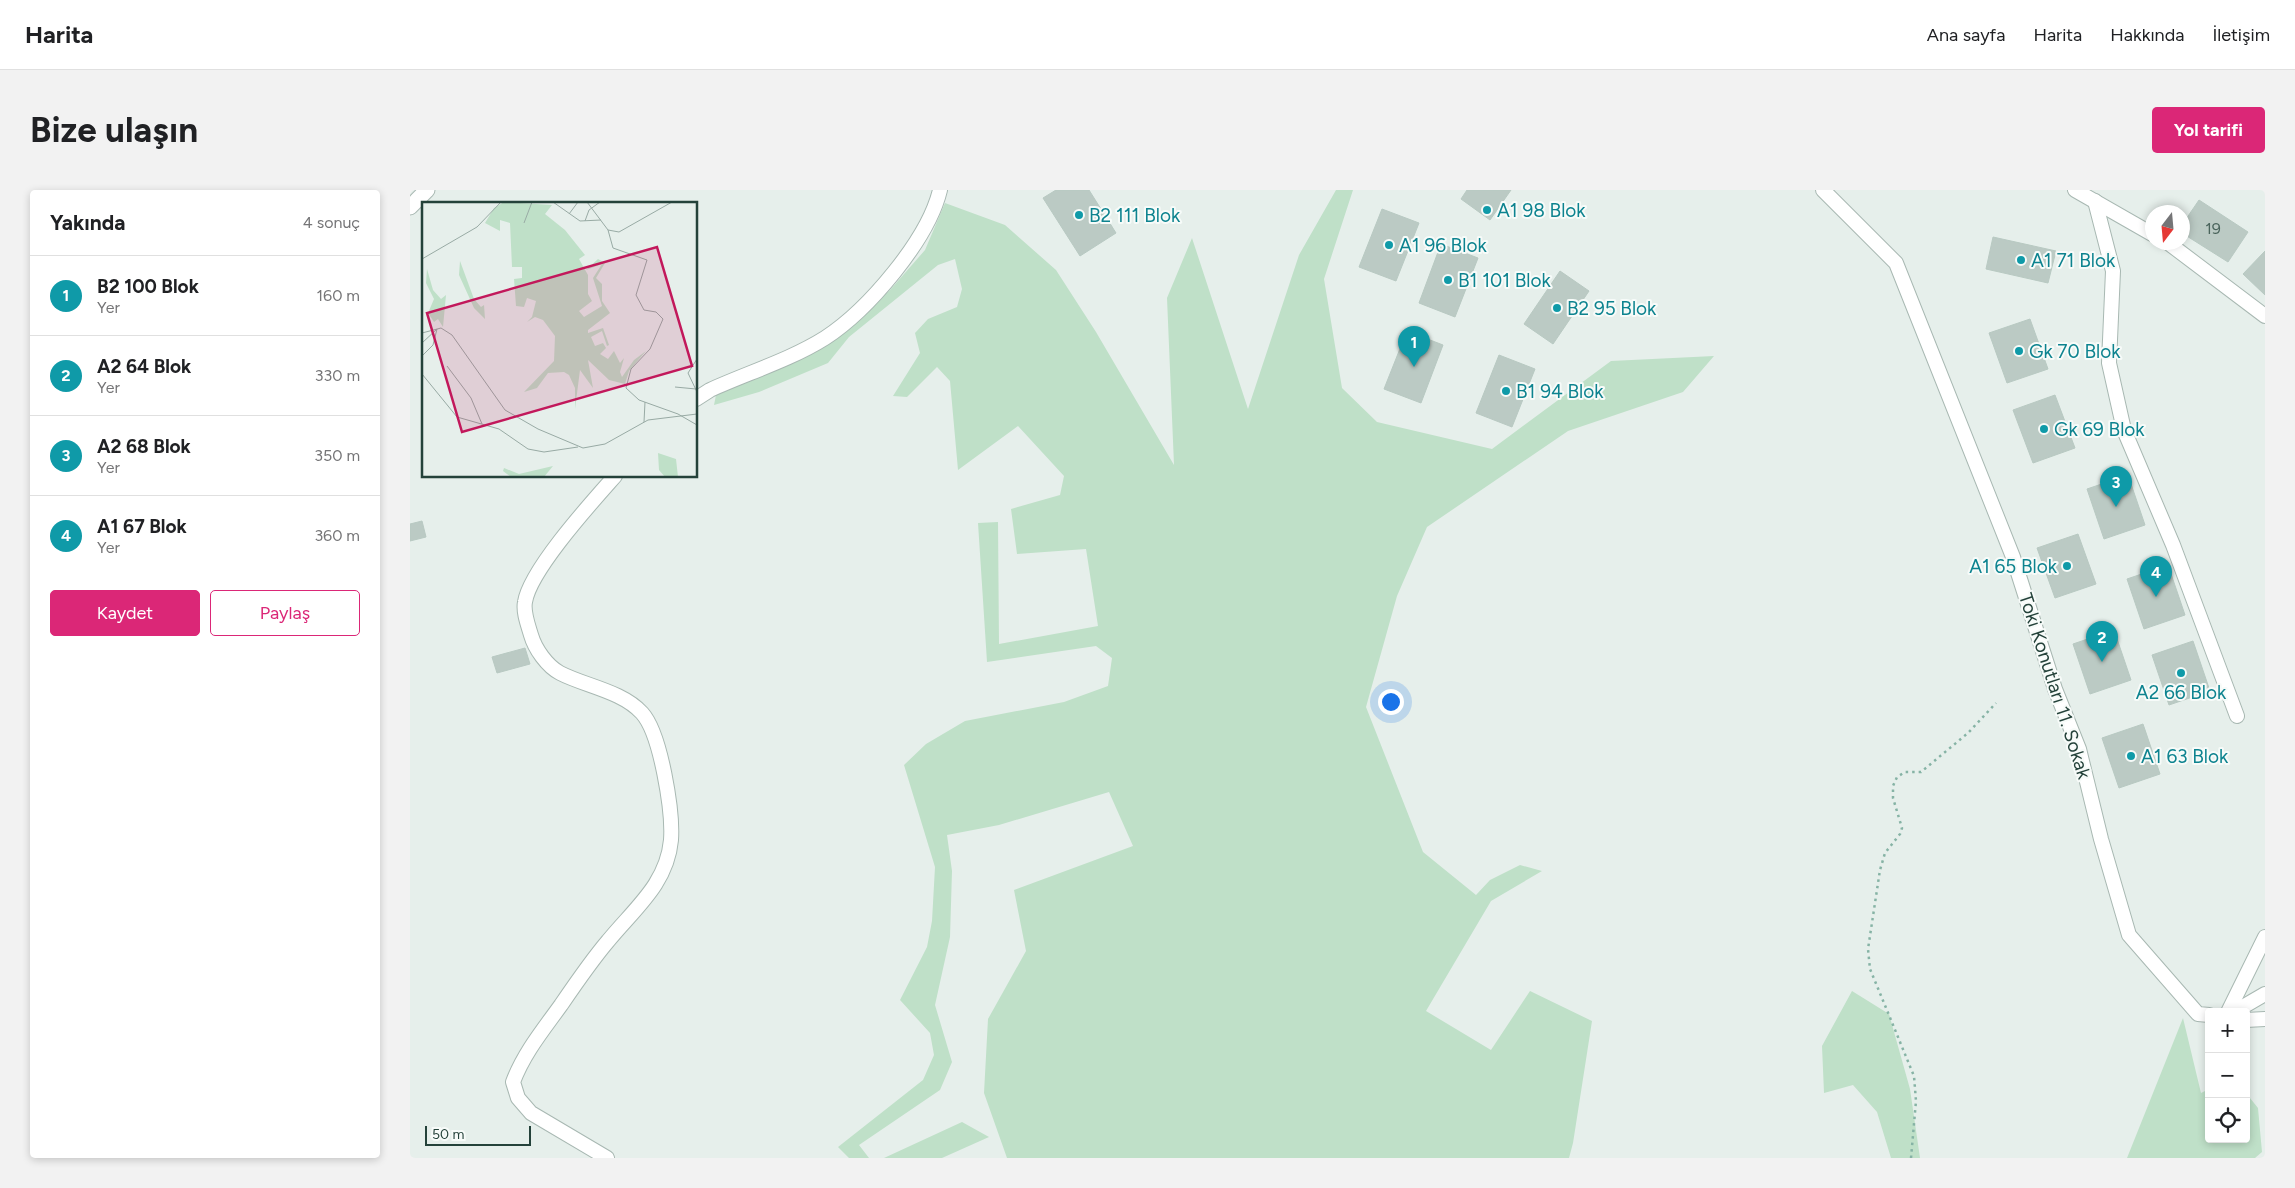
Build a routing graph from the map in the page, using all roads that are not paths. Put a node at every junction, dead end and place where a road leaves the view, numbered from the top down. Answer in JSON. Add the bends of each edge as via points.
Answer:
{"nodes":[{"id":1,"x":427,"y":190,"type":"edge"},
{"id":2,"x":940,"y":190,"type":"edge"},
{"id":3,"x":1823,"y":190,"type":"edge"},
{"id":4,"x":2075,"y":190,"type":"edge"},
{"id":5,"x":2095,"y":201,"type":"junction"},
{"id":6,"x":410,"y":208,"type":"edge"},
{"id":7,"x":2145,"y":230,"type":"edge"},
{"id":8,"x":2178,"y":250,"type":"edge"},
{"id":9,"x":2265,"y":316,"type":"edge"},
{"id":10,"x":698,"y":398,"type":"edge"},
{"id":11,"x":613,"y":478,"type":"edge"},
{"id":12,"x":2236,"y":716,"type":"dead end"},
{"id":13,"x":2265,"y":937,"type":"edge"},
{"id":14,"x":2265,"y":994,"type":"edge"},
{"id":15,"x":2230,"y":1008,"type":"edge"},
{"id":16,"x":2241,"y":1008,"type":"edge"},
{"id":17,"x":2205,"y":1015,"type":"edge"},
{"id":18,"x":2265,"y":1019,"type":"edge"},
{"id":19,"x":2250,"y":1020,"type":"edge"},
{"id":20,"x":607,"y":1158,"type":"edge"}],
"edges":[{"from":1,"to":6,"type":"street"},
{"from":2,"to":10,"type":"street","via":[[924,231],[870,300],[843,324],[824,338]]},
{"from":3,"to":17,"type":"street","name":"Toki Konutları 11. Sokak","via":[[1896,263],[2013,557],[2055,689],[2079,749],[2129,935],[2198,1014]]},
{"from":4,"to":5,"type":"street"},
{"from":5,"to":7,"type":"street"},
{"from":5,"to":12,"type":"street","via":[[2113,271],[2109,363],[2124,430],[2173,544]]},
{"from":8,"to":9,"type":"street"},
{"from":11,"to":20,"type":"street","via":[[530,584],[525,603],[527,620],[534,643],[558,673],[626,701],[642,713],[651,728],[666,784],[671,814],[669,856],[650,894],[600,950],[526,1052],[513,1082],[518,1098],[531,1112]]},
{"from":13,"to":15,"type":"street"},
{"from":14,"to":16,"type":"street"},
{"from":18,"to":19,"type":"street"}]}
